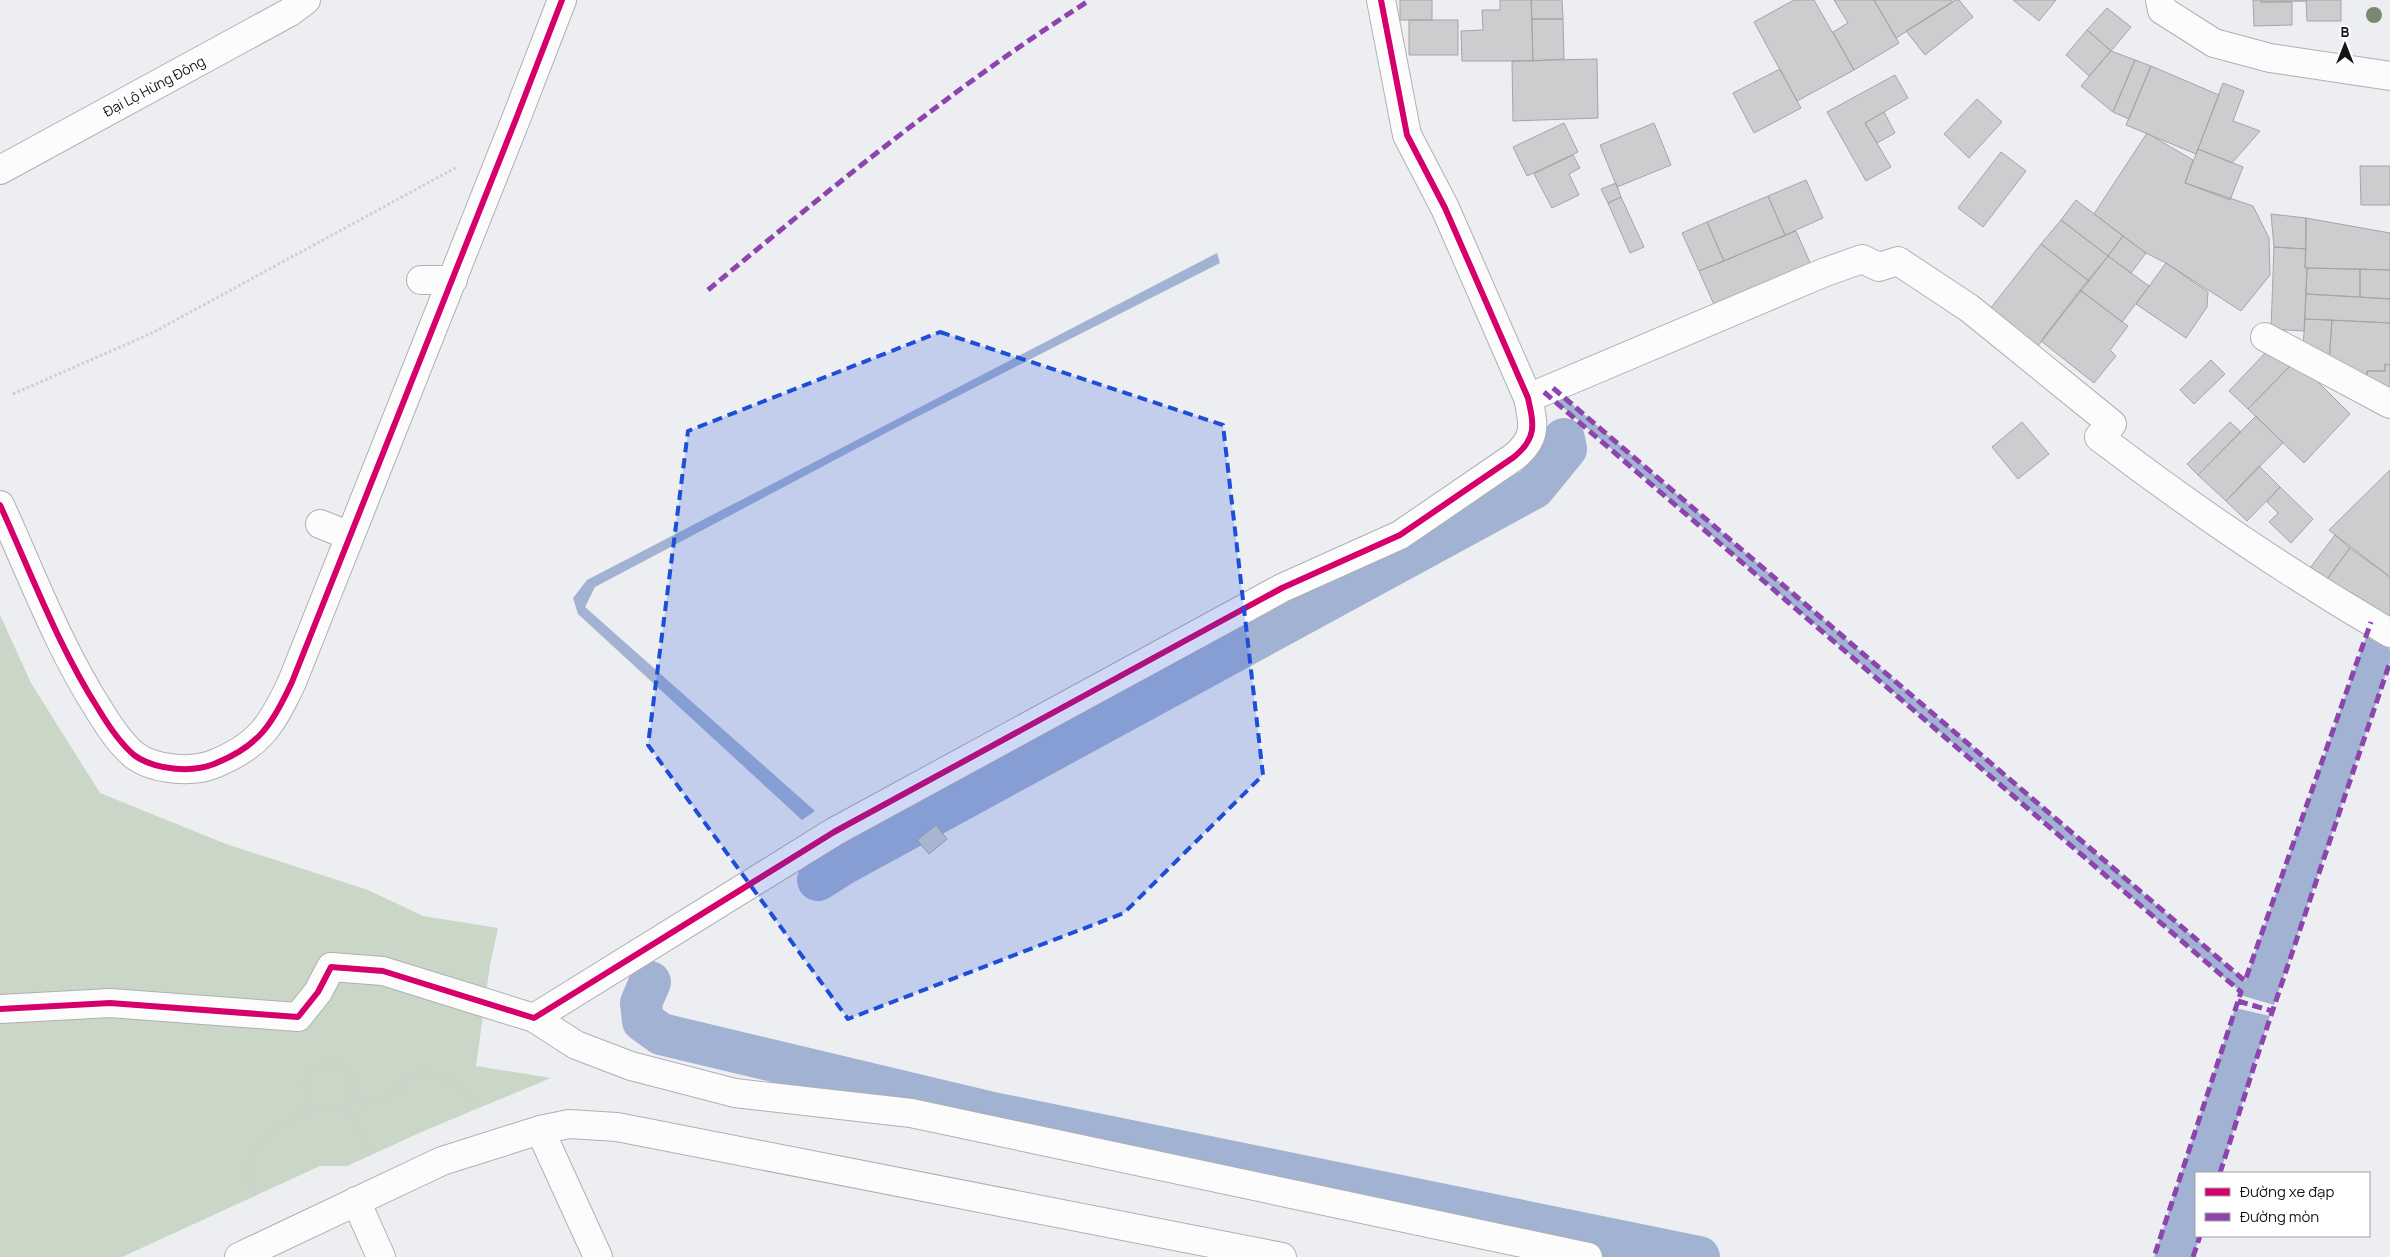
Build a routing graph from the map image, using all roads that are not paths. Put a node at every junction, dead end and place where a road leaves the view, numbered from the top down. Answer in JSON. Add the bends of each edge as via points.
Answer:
{"nodes":[{"id":1,"x":306,"y":0,"type":"edge"},
{"id":2,"x":562,"y":0,"type":"edge"},
{"id":3,"x":1381,"y":0,"type":"edge"},
{"id":4,"x":2162,"y":3,"type":"edge"},
{"id":5,"x":2390,"y":76,"type":"edge"},
{"id":6,"x":0,"y":170,"type":"edge"},
{"id":7,"x":421,"y":280,"type":"dead end"},
{"id":8,"x":452,"y":280,"type":"junction"},
{"id":9,"x":2265,"y":337,"type":"dead end"},
{"id":10,"x":1528,"y":398,"type":"junction"},
{"id":11,"x":2390,"y":404,"type":"edge"},
{"id":12,"x":0,"y":505,"type":"edge"},
{"id":13,"x":320,"y":524,"type":"dead end"},
{"id":14,"x":350,"y":536,"type":"junction"},
{"id":15,"x":2390,"y":633,"type":"edge"},
{"id":16,"x":0,"y":1009,"type":"edge"},
{"id":17,"x":534,"y":1018,"type":"junction"},
{"id":18,"x":540,"y":1130,"type":"junction"},
{"id":19,"x":356,"y":1201,"type":"junction"},
{"id":20,"x":239,"y":1257,"type":"edge"},
{"id":21,"x":381,"y":1257,"type":"edge"},
{"id":22,"x":598,"y":1257,"type":"edge"},
{"id":23,"x":1282,"y":1257,"type":"edge"},
{"id":24,"x":1588,"y":1257,"type":"edge"}],
"edges":[{"from":1,"to":6,"type":"street","name":"Đại Lộ Hừng Đông","via":[[290,12]]},
{"from":2,"to":8,"type":"street"},
{"from":3,"to":10,"type":"street","via":[[1407,136],[1445,208]]},
{"from":4,"to":5,"type":"street","via":[[2214,43],[2270,58]]},
{"from":7,"to":8,"type":"street"},
{"from":8,"to":14,"type":"street"},
{"from":9,"to":11,"type":"street"},
{"from":10,"to":15,"type":"street","via":[[1823,273],[1862,259],[1879,267],[1898,261],[1968,308],[2112,424],[2099,436],[2145,472],[2227,531]]},
{"from":10,"to":17,"type":"street","via":[[1534,423],[1527,446],[1400,535],[1282,588],[834,832]]},
{"from":12,"to":14,"type":"street","via":[[70,658],[110,727],[134,755],[172,768],[204,768],[237,755],[261,736],[278,713],[292,682]]},
{"from":13,"to":14,"type":"street"},
{"from":16,"to":17,"type":"street","via":[[110,1003],[298,1017],[318,992],[331,967],[383,971]]},
{"from":17,"to":24,"type":"street","via":[[576,1045],[631,1066],[735,1093],[911,1113]]},
{"from":18,"to":19,"type":"street","via":[[442,1161]]},
{"from":18,"to":22,"type":"street"},
{"from":18,"to":23,"type":"street","via":[[569,1124],[617,1127]]},
{"from":19,"to":20,"type":"street"},
{"from":19,"to":21,"type":"street"}]}
